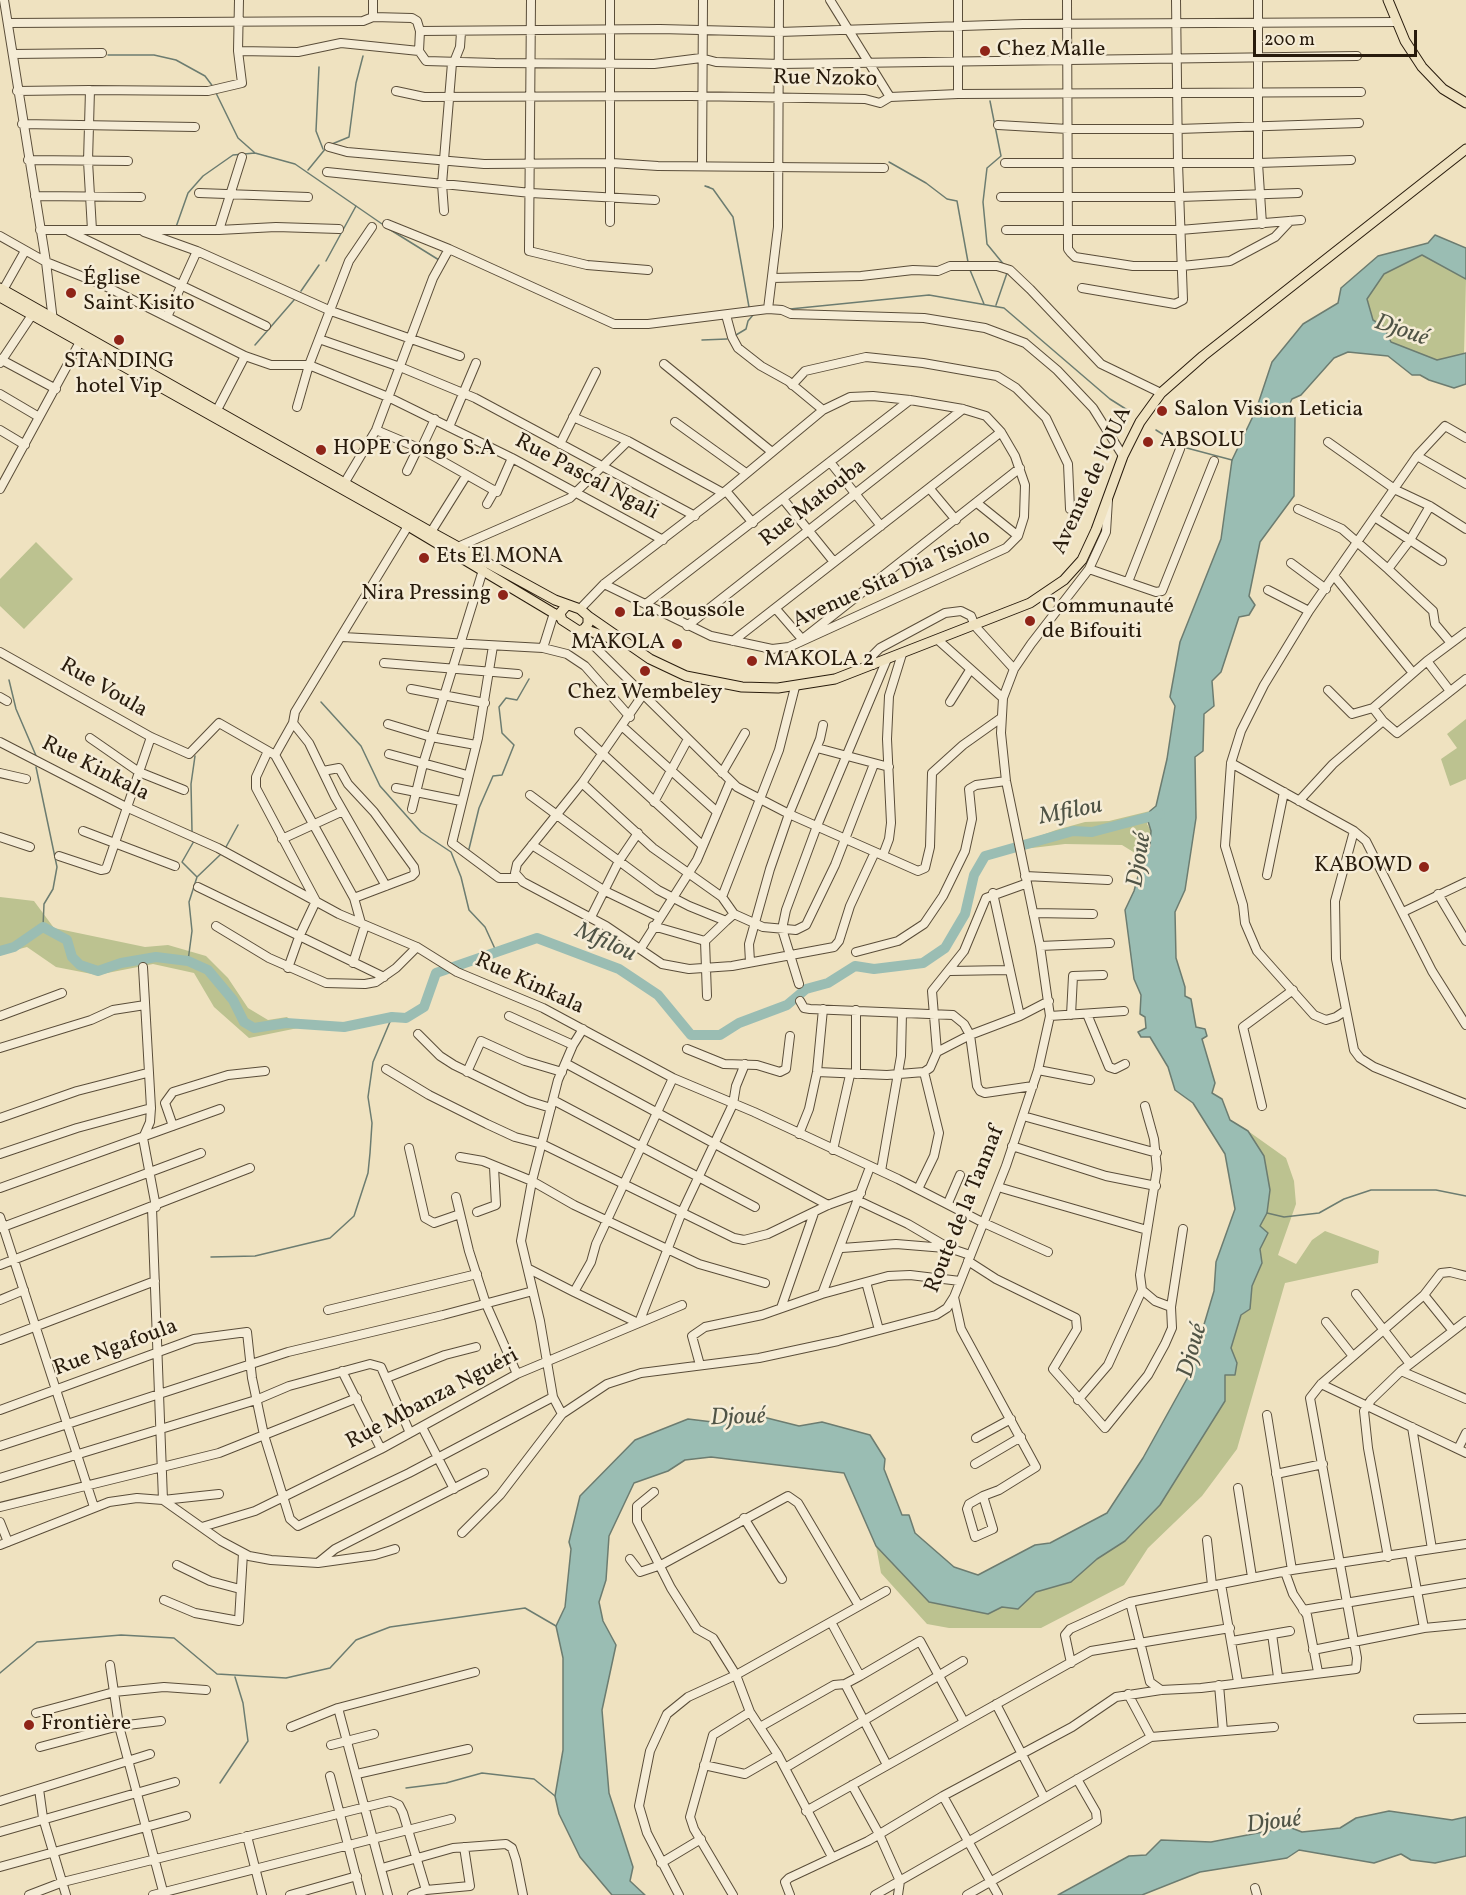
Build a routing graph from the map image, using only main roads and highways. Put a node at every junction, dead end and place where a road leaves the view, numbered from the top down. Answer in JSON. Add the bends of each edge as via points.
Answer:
{"nodes":[{"id":1,"x":1388,"y":0,"type":"edge"},
{"id":2,"x":1466,"y":103,"type":"edge"},
{"id":3,"x":1466,"y":149,"type":"edge"},
{"id":4,"x":1,"y":291,"type":"edge"},
{"id":5,"x":43,"y":316,"type":"junction"},
{"id":6,"x":52,"y":322,"type":"junction"},
{"id":7,"x":567,"y":605,"type":"junction"},
{"id":8,"x":557,"y":615,"type":"junction"},
{"id":9,"x":588,"y":616,"type":"junction"},
{"id":10,"x":581,"y":630,"type":"junction"},
{"id":11,"x":626,"y":644,"type":"junction"}],
"edges":[{"from":1,"to":2,"type":"main road","via":[[1414,55],[1428,74]]},
{"from":3,"to":11,"type":"main road","name":"Avenue de l'OUA","via":[[1161,393],[1140,422],[1123,456],[1082,560],[1064,580],[1030,603],[835,679],[795,687],[742,687],[686,676]]},
{"from":4,"to":5,"type":"main road"},
{"from":4,"to":5,"type":"main road","via":[[32,315]]},
{"from":5,"to":6,"type":"main road"},
{"from":6,"to":7,"type":"main road"},
{"from":6,"to":8,"type":"main road","via":[[80,342],[408,526]]},
{"from":7,"to":8,"type":"main road"},
{"from":7,"to":9,"type":"main road","name":"Avenue de l'OUA"},
{"from":8,"to":10,"type":"main road","name":"Avenue de l'OUA"},
{"from":9,"to":10,"type":"main road","via":[[588,624]]},
{"from":9,"to":11,"type":"main road","name":"Avenue de l'OUA"},
{"from":10,"to":11,"type":"main road","name":"Avenue de l'OUA"}]}
